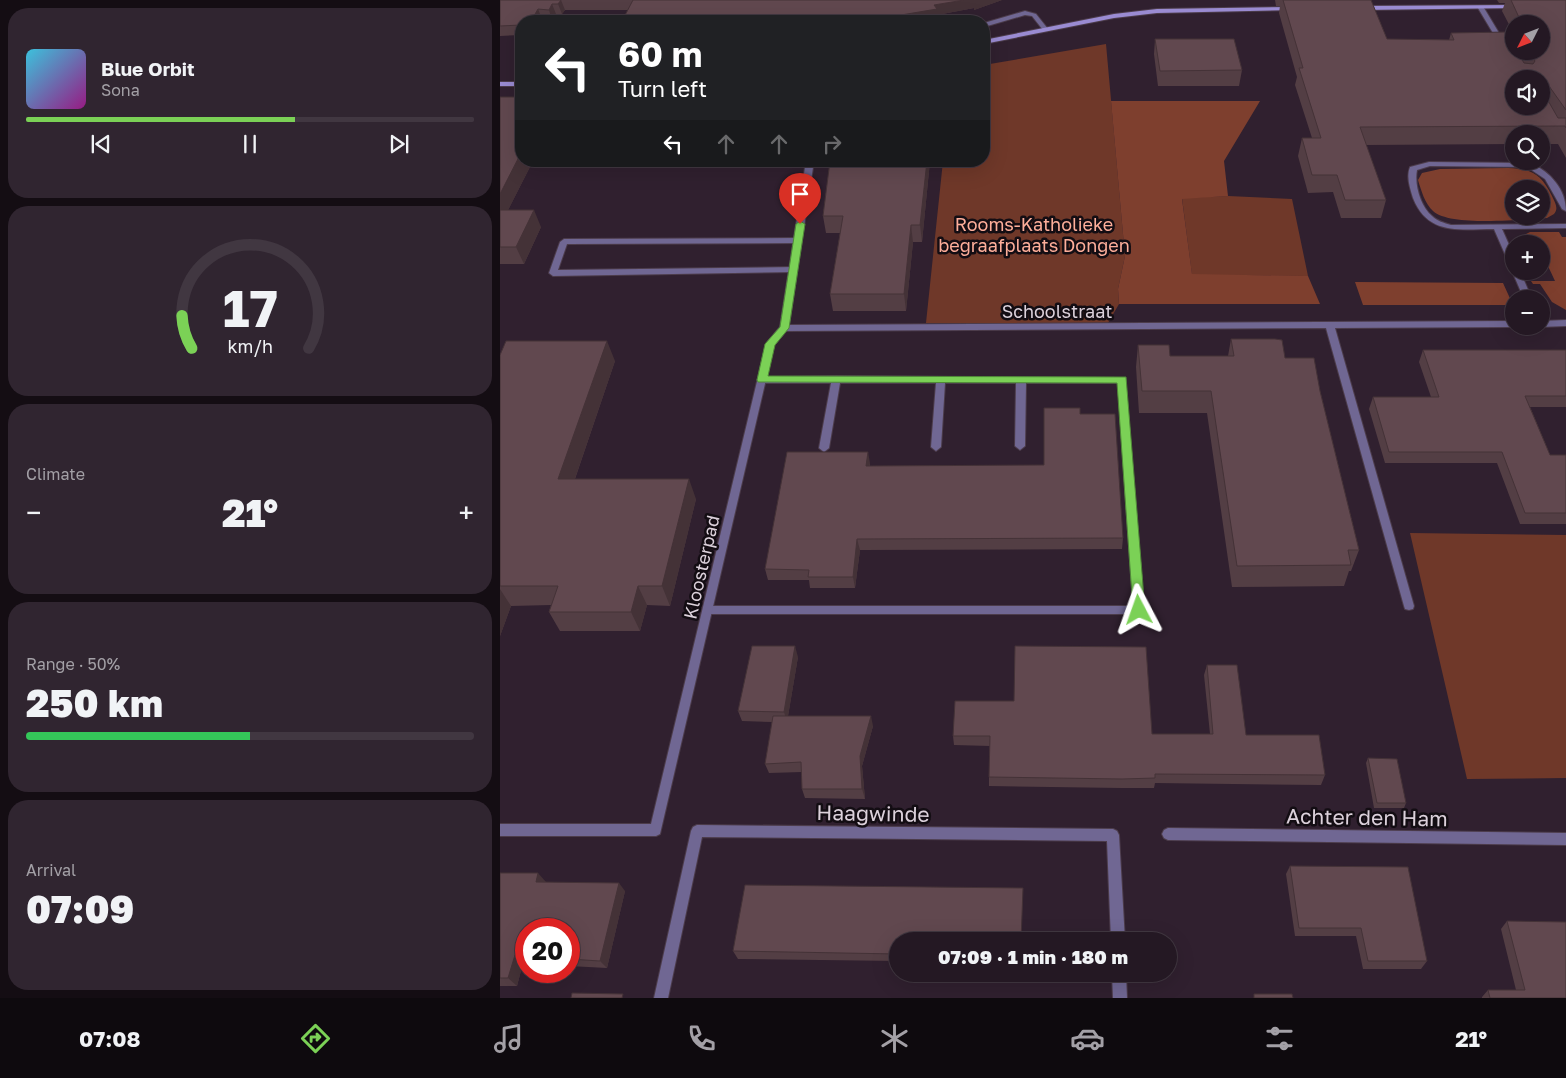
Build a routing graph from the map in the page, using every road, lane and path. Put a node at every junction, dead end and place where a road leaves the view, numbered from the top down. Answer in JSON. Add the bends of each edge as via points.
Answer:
{"nodes":[{"id":1,"x":1519,"y":7,"type":"edge"},
{"id":2,"x":1304,"y":8,"type":"edge"},
{"id":3,"x":1352,"y":8,"type":"edge"},
{"id":4,"x":1481,"y":8,"type":"junction"},
{"id":5,"x":990,"y":23,"type":"edge"},
{"id":6,"x":1045,"y":30,"type":"junction"},
{"id":7,"x":990,"y":41,"type":"edge"},
{"id":8,"x":1504,"y":47,"type":"edge"},
{"id":9,"x":500,"y":84,"type":"edge"},
{"id":10,"x":515,"y":84,"type":"edge"},
{"id":11,"x":809,"y":167,"type":"edge"},
{"id":12,"x":1566,"y":209,"type":"edge"},
{"id":13,"x":1566,"y":226,"type":"edge"},
{"id":14,"x":1497,"y":227,"type":"junction"},
{"id":15,"x":798,"y":241,"type":"junction"},
{"id":16,"x":1505,"y":245,"type":"edge"},
{"id":17,"x":793,"y":269,"type":"junction"},
{"id":18,"x":1505,"y":324,"type":"edge"},
{"id":19,"x":1550,"y":324,"type":"edge"},
{"id":20,"x":1566,"y":324,"type":"edge"},
{"id":21,"x":1330,"y":326,"type":"junction"},
{"id":22,"x":784,"y":328,"type":"junction"},
{"id":23,"x":836,"y":379,"type":"junction"},
{"id":24,"x":762,"y":380,"type":"junction"},
{"id":25,"x":941,"y":380,"type":"junction"},
{"id":26,"x":1021,"y":380,"type":"junction"},
{"id":27,"x":1020,"y":446,"type":"dead end"},
{"id":28,"x":936,"y":447,"type":"dead end"},
{"id":29,"x":824,"y":448,"type":"dead end"},
{"id":30,"x":1409,"y":606,"type":"dead end"},
{"id":31,"x":710,"y":610,"type":"junction"},
{"id":32,"x":500,"y":830,"type":"edge"},
{"id":33,"x":1168,"y":834,"type":"dead end"},
{"id":34,"x":1566,"y":839,"type":"edge"},
{"id":35,"x":1118,"y":932,"type":"edge"},
{"id":36,"x":1119,"y":982,"type":"edge"},
{"id":37,"x":661,"y":998,"type":"edge"},
{"id":38,"x":1120,"y":998,"type":"edge"}],
"edges":[{"from":1,"to":4,"type":"street"},
{"from":2,"to":6,"type":"street","via":[[1157,11]]},
{"from":3,"to":4,"type":"street"},
{"from":4,"to":8,"type":"street"},
{"from":5,"to":6,"type":"street","via":[[1025,13],[1034,15]]},
{"from":6,"to":7,"type":"street"},
{"from":9,"to":10,"type":"street"},
{"from":11,"to":15,"type":"street","name":"Kloosterpad"},
{"from":12,"to":14,"type":"street","via":[[1548,175],[1528,165],[1428,164],[1414,169],[1412,181],[1429,219],[1450,227]]},
{"from":13,"to":14,"type":"street"},
{"from":14,"to":16,"type":"street"},
{"from":15,"to":17,"type":"street","name":"Kloosterpad"},
{"from":15,"to":17,"type":"street","via":[[564,242],[553,273]]},
{"from":17,"to":22,"type":"street","name":"Kloosterpad"},
{"from":18,"to":21,"type":"street","name":"Schoolstraat"},
{"from":19,"to":20,"type":"street"},
{"from":21,"to":22,"type":"street","name":"Schoolstraat"},
{"from":21,"to":30,"type":"street"},
{"from":22,"to":24,"type":"street","name":"Kloosterpad","via":[[770,344]]},
{"from":23,"to":24,"type":"street"},
{"from":23,"to":25,"type":"street"},
{"from":23,"to":29,"type":"street"},
{"from":24,"to":31,"type":"street","name":"Kloosterpad"},
{"from":25,"to":26,"type":"street"},
{"from":25,"to":28,"type":"street"},
{"from":26,"to":27,"type":"street"},
{"from":26,"to":31,"type":"street","via":[[1122,380],[1139,610]]},
{"from":31,"to":32,"type":"street","name":"Kloosterpad","via":[[656,830]]},
{"from":33,"to":34,"type":"street","name":"Achter den Ham"},
{"from":35,"to":37,"type":"street","name":"Haagwinde","via":[[1113,835],[697,831]]},
{"from":36,"to":38,"type":"street"}]}
